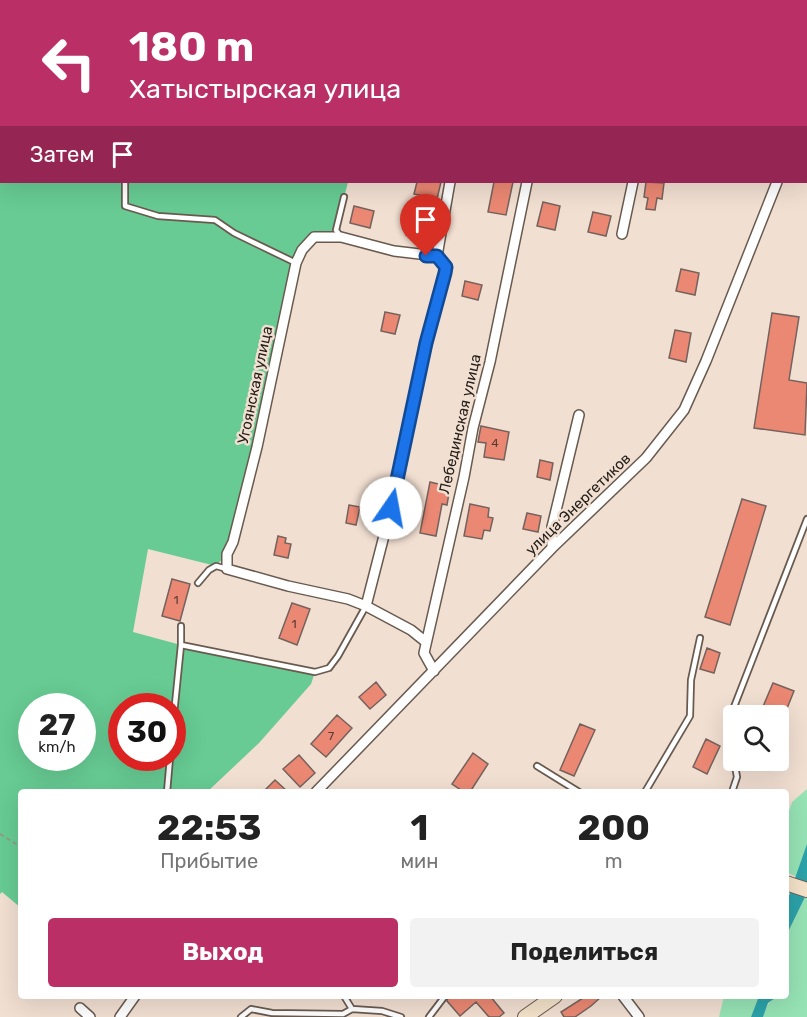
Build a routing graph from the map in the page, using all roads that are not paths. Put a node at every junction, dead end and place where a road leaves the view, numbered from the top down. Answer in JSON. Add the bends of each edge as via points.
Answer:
{"nodes":[{"id":1,"x":125,"y":183,"type":"edge"},
{"id":2,"x":450,"y":183,"type":"edge"},
{"id":3,"x":527,"y":183,"type":"edge"},
{"id":4,"x":633,"y":183,"type":"edge"},
{"id":5,"x":777,"y":183,"type":"edge"},
{"id":6,"x":344,"y":197,"type":"dead end"},
{"id":7,"x":622,"y":234,"type":"dead end"},
{"id":8,"x":341,"y":237,"type":"junction"},
{"id":9,"x":437,"y":256,"type":"junction"},
{"id":10,"x":296,"y":263,"type":"junction"},
{"id":11,"x":579,"y":415,"type":"dead end"},
{"id":12,"x":807,"y":519,"type":"edge"},
{"id":13,"x":552,"y":548,"type":"junction"},
{"id":14,"x":227,"y":569,"type":"junction"},
{"id":15,"x":198,"y":583,"type":"dead end"},
{"id":16,"x":366,"y":606,"type":"junction"},
{"id":17,"x":181,"y":626,"type":"dead end"},
{"id":18,"x":700,"y":638,"type":"dead end"},
{"id":19,"x":426,"y":642,"type":"junction"},
{"id":20,"x":181,"y":645,"type":"junction"},
{"id":21,"x":434,"y":671,"type":"junction"},
{"id":22,"x":176,"y":693,"type":"edge"},
{"id":23,"x":735,"y":705,"type":"edge"},
{"id":24,"x":537,"y":766,"type":"dead end"},
{"id":25,"x":169,"y":771,"type":"edge"},
{"id":26,"x":736,"y":771,"type":"edge"},
{"id":27,"x":167,"y":789,"type":"edge"},
{"id":28,"x":319,"y":789,"type":"edge"},
{"id":29,"x":574,"y":789,"type":"edge"},
{"id":30,"x":647,"y":789,"type":"edge"},
{"id":31,"x":733,"y":789,"type":"edge"},
{"id":32,"x":789,"y":884,"type":"edge"},
{"id":33,"x":807,"y":890,"type":"edge"},
{"id":34,"x":133,"y":999,"type":"edge"},
{"id":35,"x":346,"y":999,"type":"edge"},
{"id":36,"x":443,"y":999,"type":"edge"},
{"id":37,"x":551,"y":999,"type":"edge"},
{"id":38,"x":625,"y":999,"type":"edge"},
{"id":39,"x":80,"y":1008,"type":"dead end"},
{"id":40,"x":352,"y":1009,"type":"junction"},
{"id":41,"x":388,"y":1013,"type":"junction"},
{"id":42,"x":90,"y":1017,"type":"edge"},
{"id":43,"x":120,"y":1017,"type":"edge"},
{"id":44,"x":241,"y":1017,"type":"edge"},
{"id":45,"x":382,"y":1017,"type":"edge"},
{"id":46,"x":401,"y":1017,"type":"edge"},
{"id":47,"x":429,"y":1017,"type":"edge"},
{"id":48,"x":525,"y":1017,"type":"edge"},
{"id":49,"x":639,"y":1017,"type":"edge"}],
"edges":[{"from":1,"to":10,"type":"lane","via":[[125,206],[158,216],[215,220]]},
{"from":2,"to":9,"type":"street"},
{"from":3,"to":19,"type":"street","name":"Лебединская улица"},
{"from":4,"to":7,"type":"street"},
{"from":5,"to":13,"type":"street","name":"улица Энергетиков","via":[[684,410],[646,458]]},
{"from":6,"to":8,"type":"lane","via":[[336,230]]},
{"from":8,"to":9,"type":"street","via":[[394,251]]},
{"from":8,"to":10,"type":"street","name":"Угоянская улица","via":[[314,237]]},
{"from":9,"to":16,"type":"street","via":[[446,267],[445,273]]},
{"from":10,"to":14,"type":"street","name":"Угоянская улица","via":[[257,447],[227,554]]},
{"from":11,"to":13,"type":"street","via":[[552,527]]},
{"from":12,"to":23,"type":"lane"},
{"from":13,"to":21,"type":"street","name":"улица Энергетиков"},
{"from":14,"to":15,"type":"lane","via":[[208,570]]},
{"from":14,"to":16,"type":"street"},
{"from":16,"to":19,"type":"street"},
{"from":16,"to":20,"type":"lane","via":[[329,668],[315,672]]},
{"from":17,"to":20,"type":"lane"},
{"from":18,"to":30,"type":"lane","via":[[691,680],[690,716]]},
{"from":19,"to":21,"type":"street","name":"Лебединская улица","via":[[424,653]]},
{"from":20,"to":22,"type":"lane"},
{"from":21,"to":28,"type":"street","name":"улица Энергетиков"},
{"from":24,"to":29,"type":"lane"},
{"from":25,"to":27,"type":"lane"},
{"from":26,"to":31,"type":"lane"},
{"from":32,"to":33,"type":"street"},
{"from":34,"to":43,"type":"street"},
{"from":35,"to":40,"type":"lane"},
{"from":36,"to":47,"type":"lane"},
{"from":37,"to":48,"type":"street"},
{"from":38,"to":49,"type":"street"},
{"from":39,"to":42,"type":"street"},
{"from":40,"to":41,"type":"lane"},
{"from":40,"to":44,"type":"lane","via":[[343,1014],[251,1009]]},
{"from":41,"to":45,"type":"lane"},
{"from":41,"to":46,"type":"lane"}]}
